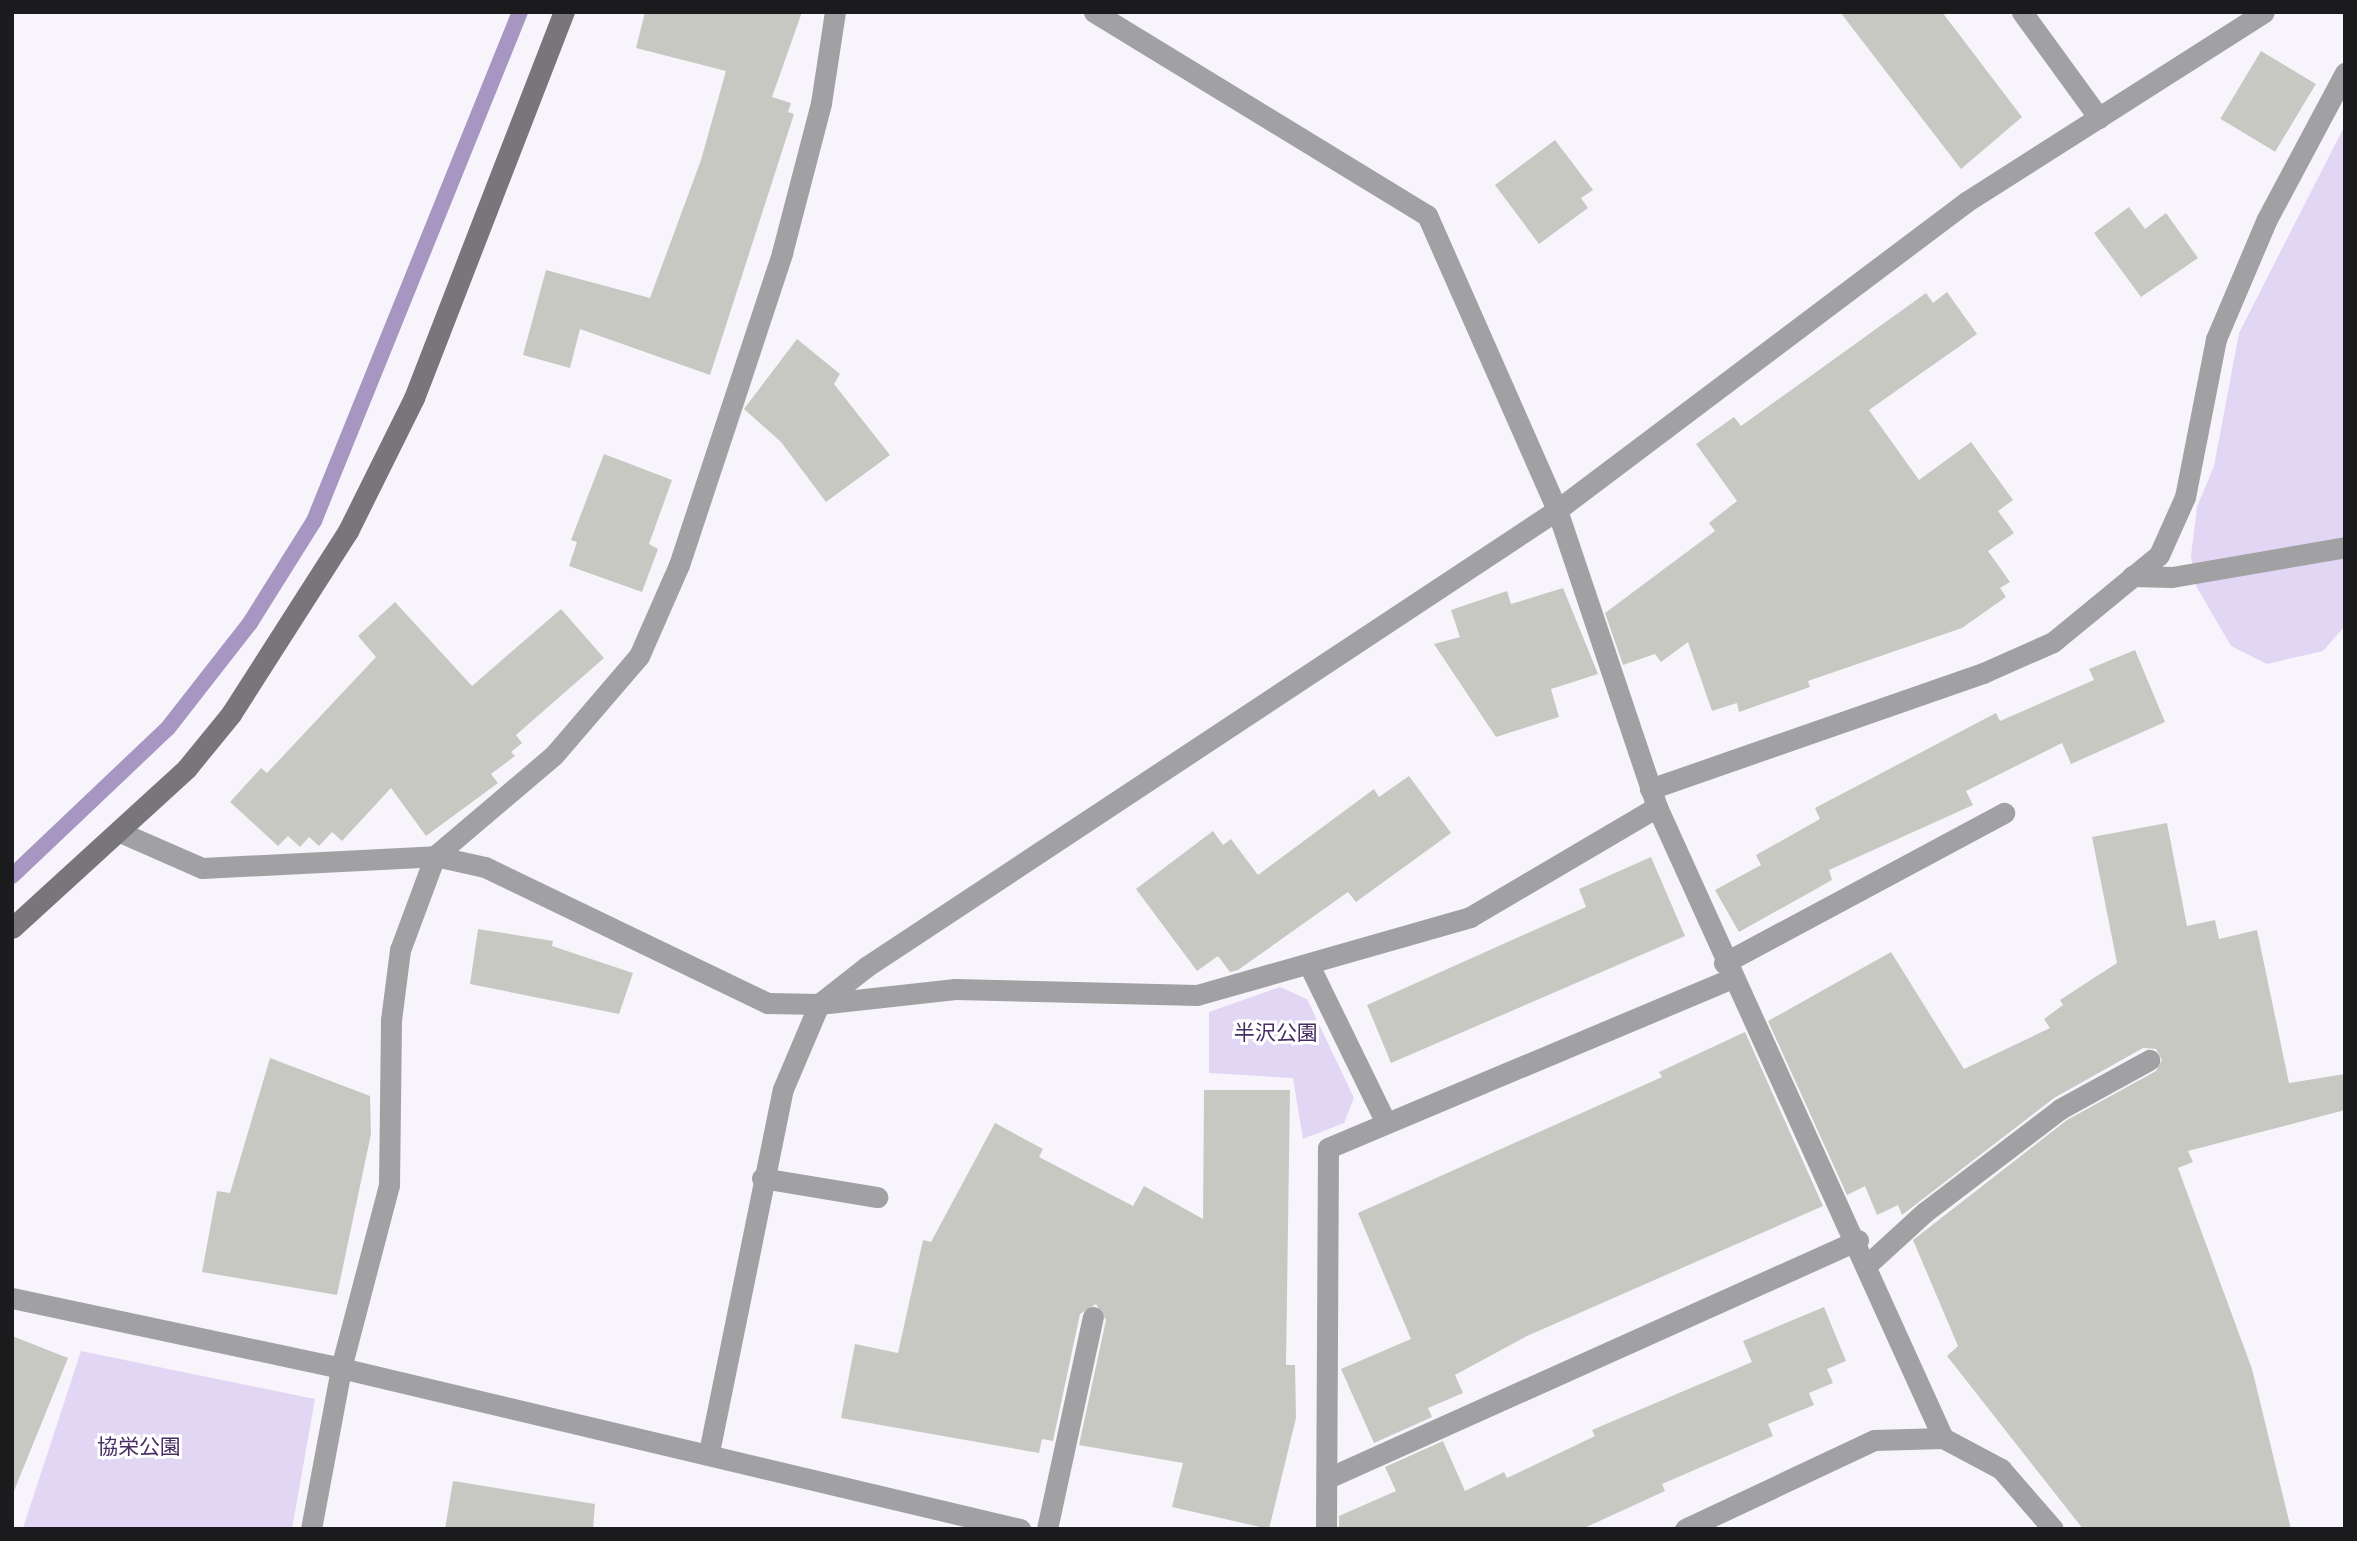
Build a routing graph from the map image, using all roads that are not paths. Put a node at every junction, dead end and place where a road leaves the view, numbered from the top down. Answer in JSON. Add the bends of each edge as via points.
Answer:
{"nodes":[{"id":1,"x":564,"y":12,"type":"edge"},
{"id":2,"x":835,"y":12,"type":"edge"},
{"id":3,"x":1094,"y":12,"type":"edge"},
{"id":4,"x":2022,"y":12,"type":"edge"},
{"id":5,"x":2264,"y":12,"type":"edge"},
{"id":6,"x":2345,"y":73,"type":"edge"},
{"id":7,"x":2099,"y":118,"type":"junction"},
{"id":8,"x":1558,"y":510,"type":"junction"},
{"id":9,"x":2345,"y":547,"type":"edge"},
{"id":10,"x":2133,"y":576,"type":"junction"},
{"id":11,"x":1653,"y":798,"type":"junction"},
{"id":12,"x":2004,"y":813,"type":"dead end"},
{"id":13,"x":122,"y":833,"type":"junction"},
{"id":14,"x":435,"y":856,"type":"junction"},
{"id":15,"x":12,"y":928,"type":"edge"},
{"id":16,"x":1309,"y":965,"type":"junction"},
{"id":17,"x":1728,"y":971,"type":"junction"},
{"id":18,"x":819,"y":1004,"type":"junction"},
{"id":19,"x":2149,"y":1060,"type":"dead end"},
{"id":20,"x":1385,"y":1121,"type":"junction"},
{"id":21,"x":762,"y":1178,"type":"junction"},
{"id":22,"x":877,"y":1197,"type":"dead end"},
{"id":23,"x":1857,"y":1240,"type":"junction"},
{"id":24,"x":1868,"y":1264,"type":"junction"},
{"id":25,"x":12,"y":1298,"type":"edge"},
{"id":26,"x":1093,"y":1317,"type":"dead end"},
{"id":27,"x":341,"y":1368,"type":"junction"},
{"id":28,"x":1943,"y":1438,"type":"junction"},
{"id":29,"x":709,"y":1452,"type":"junction"},
{"id":30,"x":1328,"y":1478,"type":"junction"},
{"id":31,"x":311,"y":1529,"type":"edge"},
{"id":32,"x":1020,"y":1529,"type":"edge"},
{"id":33,"x":1047,"y":1529,"type":"edge"},
{"id":34,"x":1326,"y":1529,"type":"edge"},
{"id":35,"x":1685,"y":1529,"type":"edge"},
{"id":36,"x":2053,"y":1529,"type":"edge"}],
"edges":[{"from":1,"to":13,"type":"street","via":[[414,398],[348,531],[231,714]]},
{"from":2,"to":14,"type":"street","via":[[821,103],[782,253],[722,418],[679,565],[639,656],[554,755]]},
{"from":3,"to":8,"type":"street","via":[[1427,215]]},
{"from":4,"to":7,"type":"street"},
{"from":5,"to":7,"type":"street"},
{"from":6,"to":10,"type":"street","via":[[2267,219],[2216,339],[2178,523],[2159,555]]},
{"from":7,"to":8,"type":"street","via":[[1877,264]]},
{"from":8,"to":11,"type":"street"},
{"from":8,"to":18,"type":"street","via":[[866,967]]},
{"from":9,"to":10,"type":"street","via":[[2172,577]]},
{"from":10,"to":11,"type":"street","via":[[2053,642]]},
{"from":11,"to":16,"type":"street","via":[[1470,917]]},
{"from":11,"to":17,"type":"street"},
{"from":12,"to":17,"type":"street"},
{"from":13,"to":14,"type":"street","via":[[202,868]]},
{"from":13,"to":15,"type":"street"},
{"from":14,"to":18,"type":"street","via":[[485,867],[768,1003]]},
{"from":14,"to":27,"type":"street","via":[[400,950],[391,1020],[389,1185]]},
{"from":16,"to":18,"type":"street","via":[[1197,995],[955,989]]},
{"from":16,"to":20,"type":"street"},
{"from":17,"to":20,"type":"street"},
{"from":17,"to":23,"type":"street"},
{"from":18,"to":21,"type":"street","via":[[783,1090]]},
{"from":19,"to":24,"type":"street","via":[[2060,1109],[1925,1212]]},
{"from":20,"to":30,"type":"street","via":[[1328,1148]]},
{"from":21,"to":22,"type":"street"},
{"from":21,"to":29,"type":"street"},
{"from":23,"to":24,"type":"street"},
{"from":23,"to":30,"type":"street"},
{"from":24,"to":28,"type":"street"},
{"from":25,"to":27,"type":"street"},
{"from":26,"to":33,"type":"street"},
{"from":27,"to":29,"type":"street"},
{"from":27,"to":31,"type":"street"},
{"from":28,"to":35,"type":"street","via":[[1874,1440]]},
{"from":28,"to":36,"type":"street","via":[[2001,1469]]},
{"from":29,"to":32,"type":"street"},
{"from":30,"to":34,"type":"street"}]}
